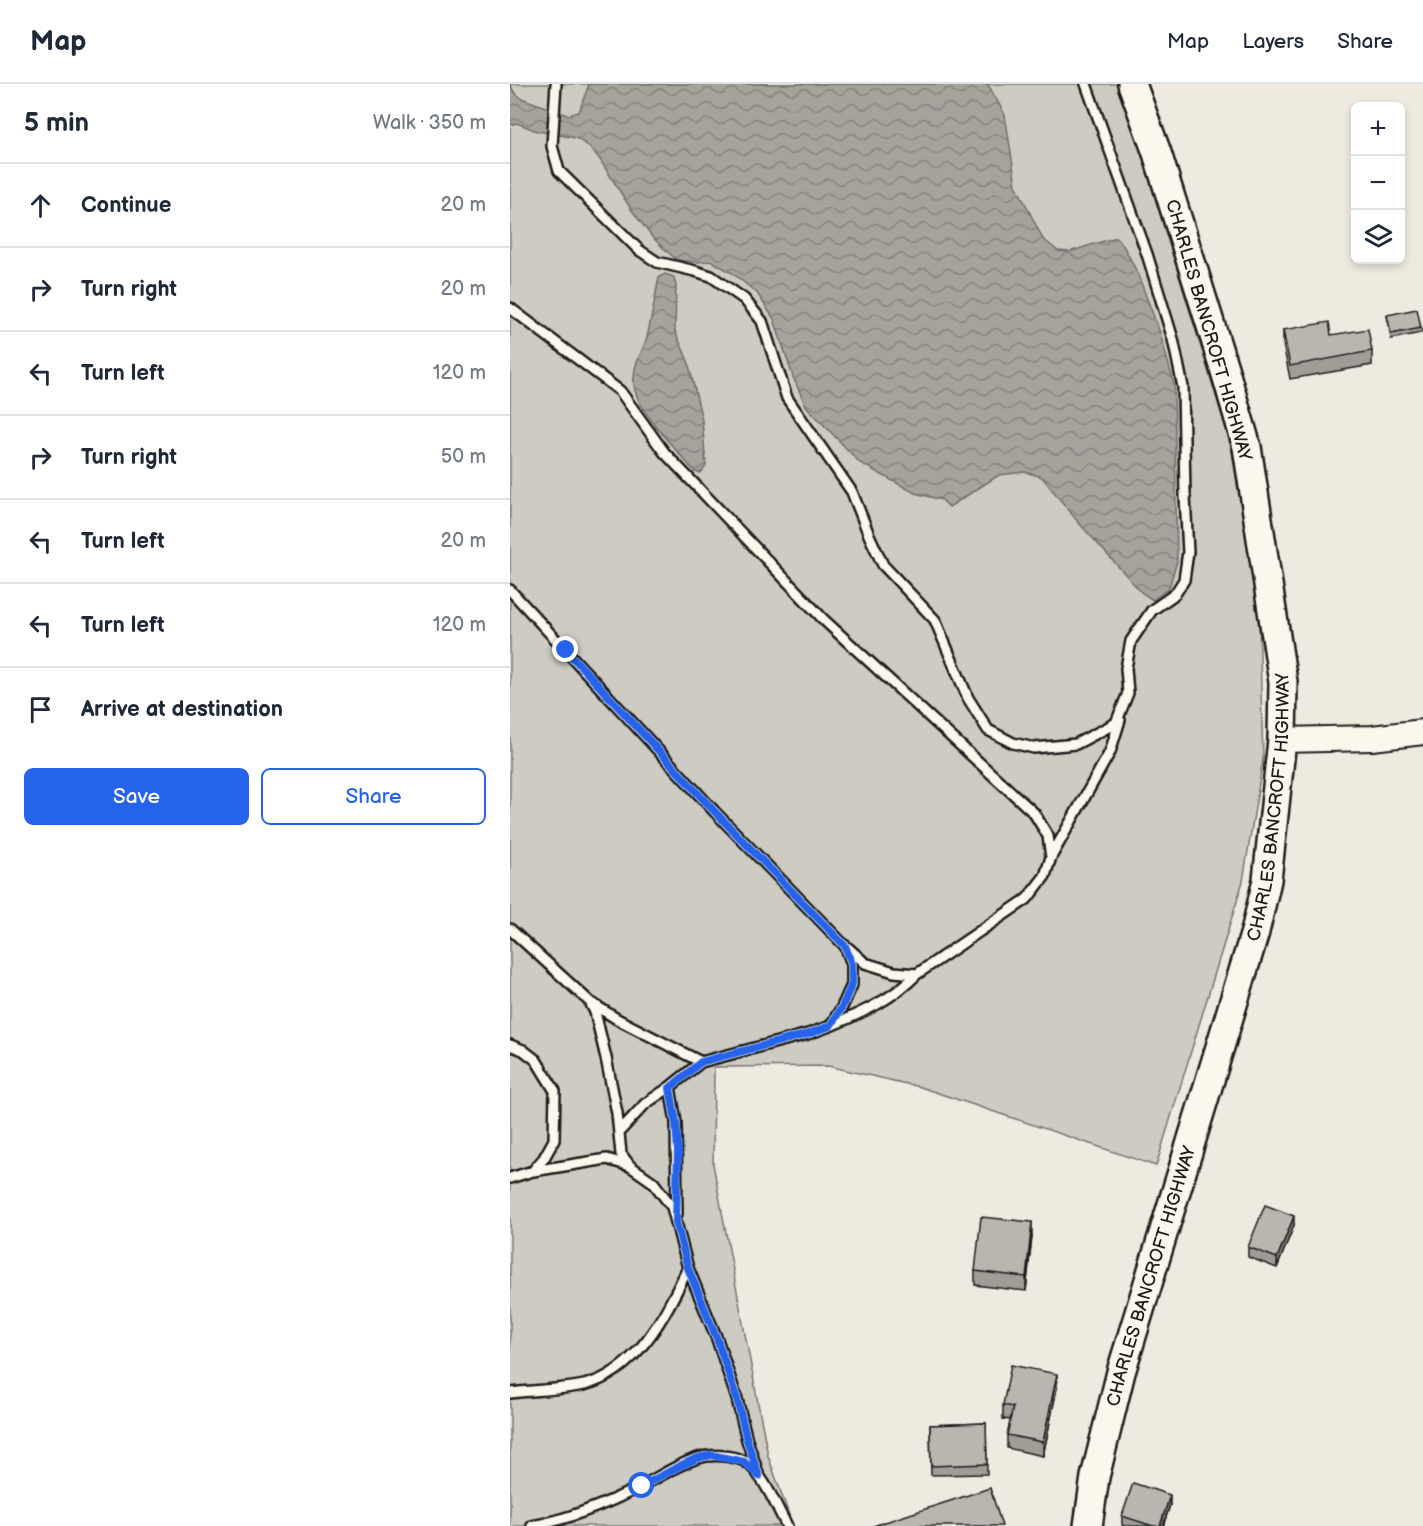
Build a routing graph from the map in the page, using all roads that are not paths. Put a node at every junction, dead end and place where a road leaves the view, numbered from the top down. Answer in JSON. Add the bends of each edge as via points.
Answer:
{"nodes":[{"id":1,"x":556,"y":84,"type":"edge"},
{"id":2,"x":1086,"y":84,"type":"edge"},
{"id":3,"x":1132,"y":84,"type":"edge"},
{"id":4,"x":510,"y":308,"type":"edge"},
{"id":5,"x":510,"y":590,"type":"edge"},
{"id":6,"x":1124,"y":706,"type":"junction"},
{"id":7,"x":1423,"y":732,"type":"edge"},
{"id":8,"x":1282,"y":740,"type":"junction"},
{"id":9,"x":1051,"y":857,"type":"junction"},
{"id":10,"x":510,"y":928,"type":"edge"},
{"id":11,"x":845,"y":946,"type":"junction"},
{"id":12,"x":917,"y":974,"type":"junction"},
{"id":13,"x":590,"y":1002,"type":"junction"},
{"id":14,"x":830,"y":1026,"type":"junction"},
{"id":15,"x":510,"y":1045,"type":"edge"},
{"id":16,"x":701,"y":1062,"type":"junction"},
{"id":17,"x":670,"y":1088,"type":"junction"},
{"id":18,"x":619,"y":1132,"type":"junction"},
{"id":19,"x":630,"y":1166,"type":"junction"},
{"id":20,"x":533,"y":1171,"type":"junction"},
{"id":21,"x":510,"y":1178,"type":"edge"},
{"id":22,"x":676,"y":1222,"type":"junction"},
{"id":23,"x":688,"y":1268,"type":"junction"},
{"id":24,"x":510,"y":1393,"type":"edge"},
{"id":25,"x":759,"y":1476,"type":"junction"},
{"id":26,"x":532,"y":1526,"type":"edge"},
{"id":27,"x":787,"y":1526,"type":"edge"},
{"id":28,"x":1088,"y":1526,"type":"edge"}],
"edges":[{"from":1,"to":6,"type":"lane","via":[[552,146],[559,171],[639,250],[657,262],[711,276],[744,299],[762,321],[788,398],[852,492],[883,565],[935,620],[968,698],[988,729],[1013,743],[1034,748],[1076,744],[1116,723]]},
{"from":2,"to":6,"type":"lane","via":[[1147,254],[1183,387],[1188,552],[1184,580],[1174,594],[1152,610],[1131,641]]},
{"from":3,"to":8,"type":"main road","name":"CHARLES BANCROFT HIGHWAY","via":[[1247,447],[1283,682]]},
{"from":4,"to":9,"type":"lane","via":[[620,391],[664,452],[816,612],[1034,813],[1048,836]]},
{"from":5,"to":11,"type":"lane"},
{"from":6,"to":9,"type":"lane","via":[[1110,752]]},
{"from":7,"to":8,"type":"street","via":[[1372,738]]},
{"from":8,"to":28,"type":"main road","name":"CHARLES BANCROFT HIGHWAY","via":[[1266,880],[1255,932],[1121,1372],[1095,1478]]},
{"from":9,"to":12,"type":"lane","via":[[1045,876],[1027,899]]},
{"from":10,"to":13,"type":"lane"},
{"from":11,"to":12,"type":"lane","via":[[865,963]]},
{"from":11,"to":14,"type":"lane","via":[[852,964],[852,984]]},
{"from":12,"to":14,"type":"lane","via":[[885,1000]]},
{"from":13,"to":16,"type":"lane"},
{"from":13,"to":18,"type":"lane","via":[[606,1058]]},
{"from":14,"to":16,"type":"lane"},
{"from":15,"to":20,"type":"lane","via":[[536,1060],[555,1091],[554,1140]]},
{"from":16,"to":17,"type":"lane"},
{"from":17,"to":18,"type":"lane","via":[[645,1104]]},
{"from":17,"to":22,"type":"lane","via":[[678,1151]]},
{"from":18,"to":19,"type":"lane","via":[[621,1154]]},
{"from":19,"to":20,"type":"lane","via":[[607,1159]]},
{"from":19,"to":22,"type":"lane","via":[[653,1182],[672,1207]]},
{"from":20,"to":21,"type":"lane"},
{"from":22,"to":23,"type":"lane"},
{"from":23,"to":24,"type":"lane","via":[[646,1341],[609,1376],[584,1385]]},
{"from":23,"to":25,"type":"lane","via":[[717,1339]]},
{"from":25,"to":26,"type":"lane","via":[[744,1462],[711,1455],[610,1502]]},
{"from":25,"to":27,"type":"lane"}]}
